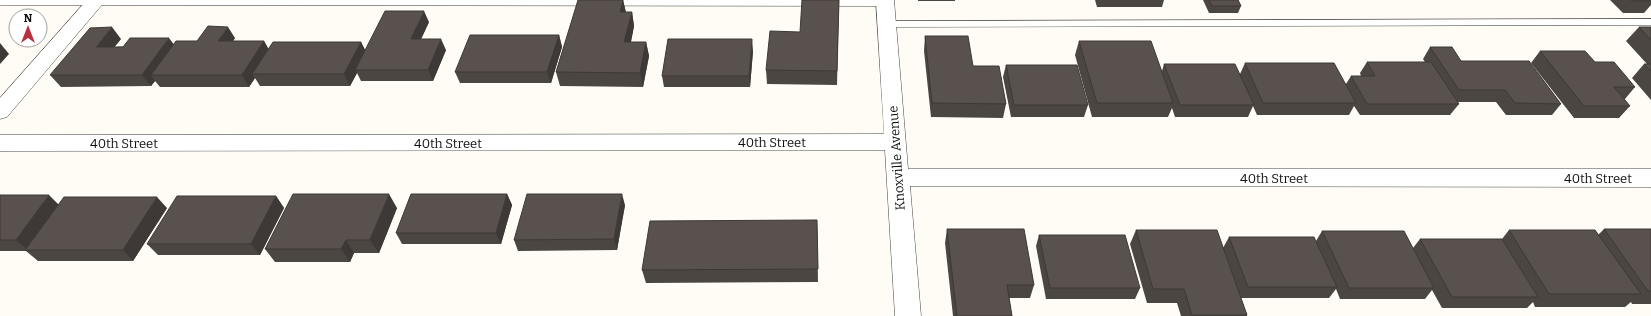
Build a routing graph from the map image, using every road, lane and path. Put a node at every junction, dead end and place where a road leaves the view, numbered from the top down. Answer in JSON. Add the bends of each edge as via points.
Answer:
{"nodes":[{"id":1,"x":96,"y":1,"type":"edge"},
{"id":2,"x":0,"y":2,"type":"edge"},
{"id":3,"x":886,"y":9,"type":"edge"},
{"id":4,"x":1651,"y":22,"type":"edge"},
{"id":5,"x":0,"y":112,"type":"edge"},
{"id":6,"x":895,"y":142,"type":"junction"},
{"id":7,"x":0,"y":143,"type":"edge"},
{"id":8,"x":898,"y":177,"type":"junction"},
{"id":9,"x":1651,"y":178,"type":"edge"},
{"id":10,"x":908,"y":316,"type":"edge"}],
"edges":[{"from":1,"to":2,"type":"lane"},
{"from":1,"to":3,"type":"lane"},
{"from":1,"to":5,"type":"street"},
{"from":3,"to":4,"type":"lane"},
{"from":3,"to":6,"type":"street","name":"Knoxville Avenue"},
{"from":6,"to":7,"type":"street","name":"40th Street"},
{"from":6,"to":8,"type":"street","name":"Knoxville Avenue"},
{"from":8,"to":9,"type":"street","name":"40th Street"},
{"from":8,"to":10,"type":"street","name":"Knoxville Avenue"}]}
